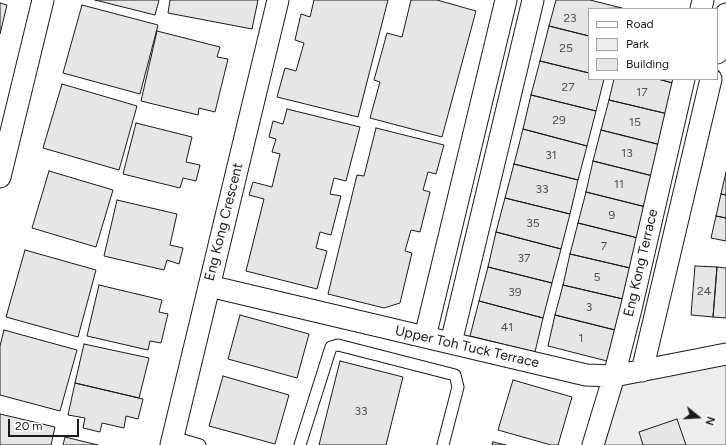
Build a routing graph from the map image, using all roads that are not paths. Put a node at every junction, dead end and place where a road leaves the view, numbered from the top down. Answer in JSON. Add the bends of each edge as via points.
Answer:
{"nodes":[{"id":1,"x":43,"y":0,"type":"edge"},
{"id":2,"x":278,"y":0,"type":"edge"},
{"id":3,"x":506,"y":0,"type":"edge"},
{"id":4,"x":533,"y":0,"type":"edge"},
{"id":5,"x":726,"y":14,"type":"edge"},
{"id":6,"x":718,"y":49,"type":"edge"},
{"id":7,"x":684,"y":80,"type":"edge"},
{"id":8,"x":711,"y":80,"type":"edge"},
{"id":9,"x":0,"y":177,"type":"edge"},
{"id":10,"x":209,"y":286,"type":"junction"},
{"id":11,"x":426,"y":337,"type":"junction"},
{"id":12,"x":451,"y":343,"type":"junction"},
{"id":13,"x":726,"y":354,"type":"edge"},
{"id":14,"x":642,"y":371,"type":"junction"},
{"id":15,"x":614,"y":376,"type":"junction"},
{"id":16,"x":172,"y":441,"type":"edge"},
{"id":17,"x":200,"y":445,"type":"edge"},
{"id":18,"x":300,"y":445,"type":"edge"},
{"id":19,"x":442,"y":445,"type":"edge"},
{"id":20,"x":593,"y":445,"type":"edge"}],
"edges":[{"from":1,"to":9,"type":"street"},
{"from":2,"to":10,"type":"street","name":"Eng Kong Crescent"},
{"from":3,"to":11,"type":"street"},
{"from":4,"to":12,"type":"street"},
{"from":5,"to":6,"type":"street"},
{"from":7,"to":15,"type":"street","name":"Eng Kong Terrace"},
{"from":8,"to":14,"type":"street","name":"Eng Kong Terrace"},
{"from":10,"to":11,"type":"street","name":"Upper Toh Tuck Terrace"},
{"from":10,"to":16,"type":"street","name":"Eng Kong Crescent"},
{"from":11,"to":12,"type":"street","name":"Upper Toh Tuck Terrace"},
{"from":12,"to":15,"type":"street","name":"Upper Toh Tuck Terrace","via":[[577,374]]},
{"from":13,"to":14,"type":"street","name":"Upper Toh Tuck Terrace"},
{"from":14,"to":15,"type":"street","name":"Upper Toh Tuck Terrace"},
{"from":15,"to":20,"type":"street","name":"Eng Kong Terrace"},
{"from":16,"to":17,"type":"lane"},
{"from":18,"to":19,"type":"lane","via":[[331,347],[338,345],[454,375],[458,387]]}]}
